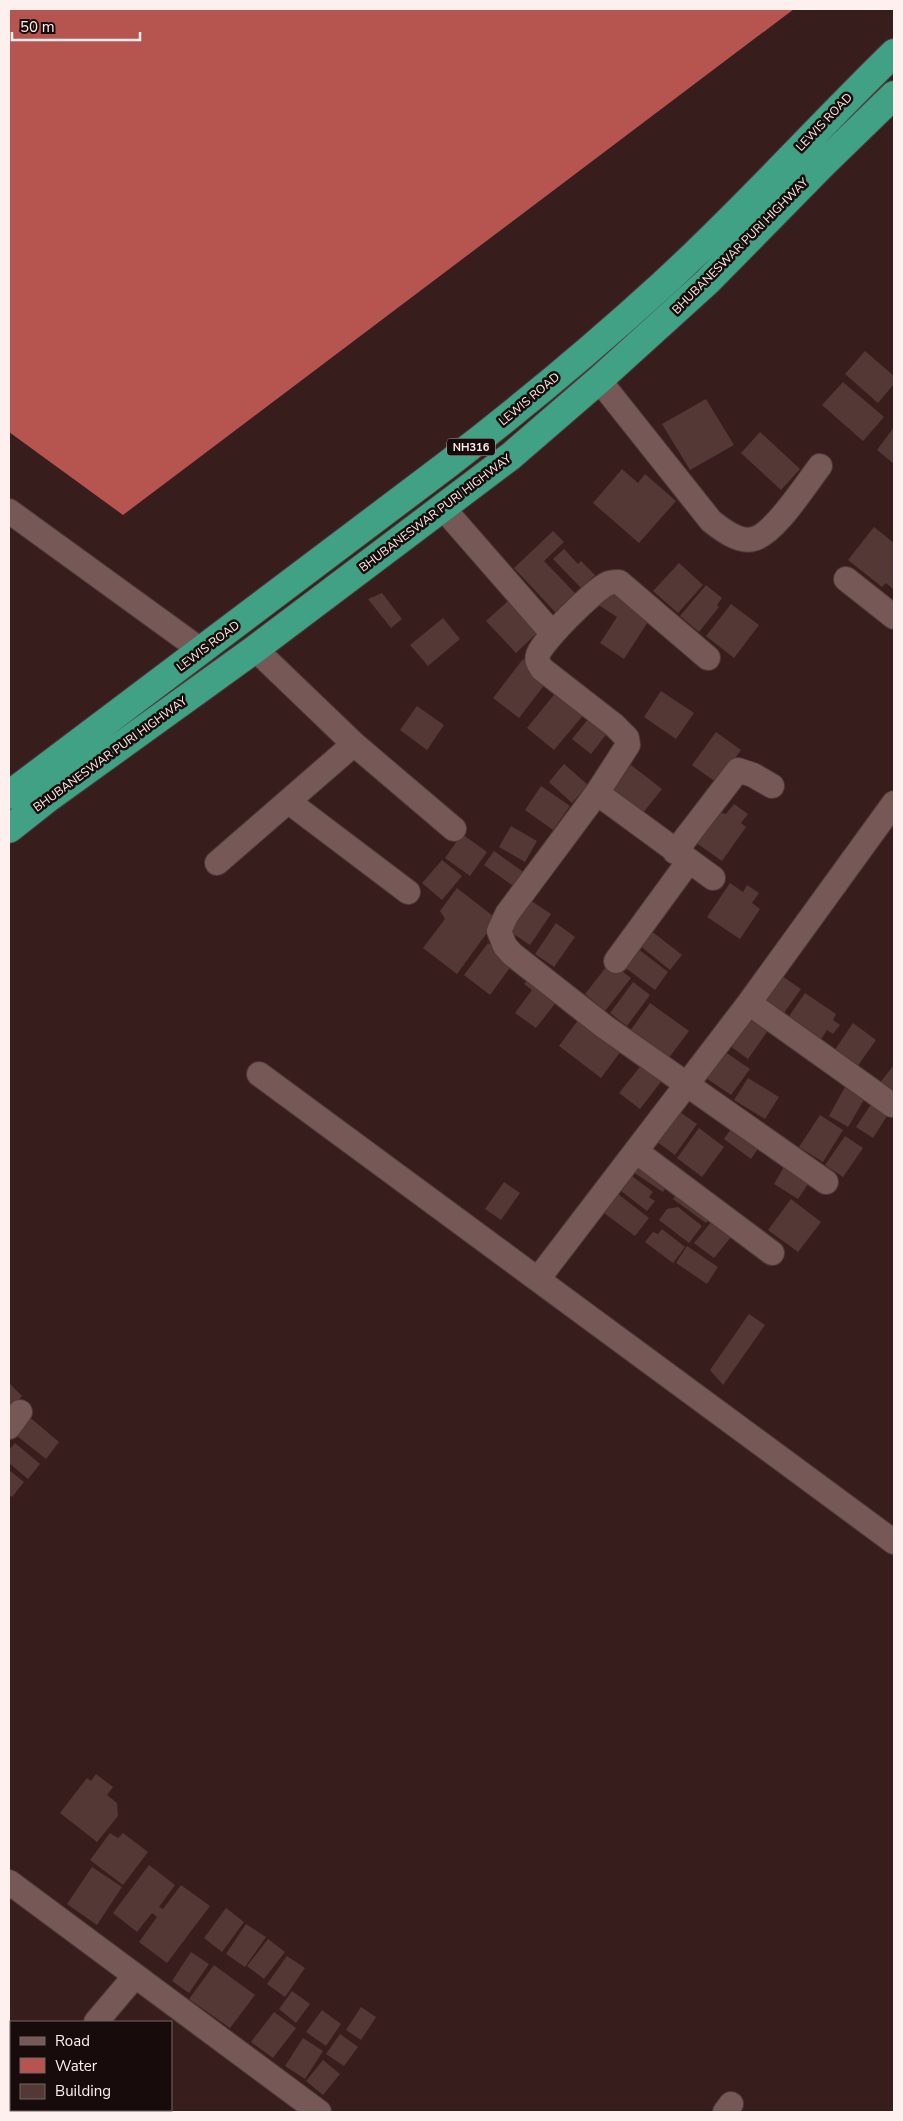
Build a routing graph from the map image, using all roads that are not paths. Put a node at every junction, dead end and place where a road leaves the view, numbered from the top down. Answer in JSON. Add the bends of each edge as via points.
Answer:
{"nodes":[{"id":1,"x":894,"y":53,"type":"edge"},
{"id":2,"x":894,"y":96,"type":"edge"},
{"id":3,"x":599,"y":380,"type":"junction"},
{"id":4,"x":820,"y":466,"type":"dead end"},
{"id":5,"x":443,"y":508,"type":"junction"},
{"id":6,"x":9,"y":511,"type":"edge"},
{"id":7,"x":846,"y":580,"type":"dead end"},
{"id":8,"x":894,"y":617,"type":"edge"},
{"id":9,"x":552,"y":634,"type":"junction"},
{"id":10,"x":255,"y":649,"type":"junction"},
{"id":11,"x":202,"y":651,"type":"junction"},
{"id":12,"x":708,"y":658,"type":"dead end"},
{"id":13,"x":354,"y":744,"type":"junction"},
{"id":14,"x":772,"y":786,"type":"dead end"},
{"id":15,"x":597,"y":794,"type":"junction"},
{"id":16,"x":9,"y":795,"type":"edge"},
{"id":17,"x":289,"y":802,"type":"junction"},
{"id":18,"x":894,"y":803,"type":"edge"},
{"id":19,"x":9,"y":829,"type":"edge"},
{"id":20,"x":454,"y":829,"type":"dead end"},
{"id":21,"x":682,"y":856,"type":"junction"},
{"id":22,"x":217,"y":863,"type":"dead end"},
{"id":23,"x":713,"y":878,"type":"dead end"},
{"id":24,"x":408,"y":892,"type":"dead end"},
{"id":25,"x":616,"y":961,"type":"dead end"},
{"id":26,"x":749,"y":1003,"type":"junction"},
{"id":27,"x":259,"y":1074,"type":"dead end"},
{"id":28,"x":686,"y":1083,"type":"junction"},
{"id":29,"x":892,"y":1105,"type":"dead end"},
{"id":30,"x":637,"y":1152,"type":"junction"},
{"id":31,"x":826,"y":1182,"type":"dead end"},
{"id":32,"x":772,"y":1253,"type":"dead end"},
{"id":33,"x":538,"y":1279,"type":"junction"},
{"id":34,"x":894,"y":1542,"type":"edge"},
{"id":35,"x":9,"y":1882,"type":"edge"},
{"id":36,"x":135,"y":1976,"type":"junction"},
{"id":37,"x":97,"y":2021,"type":"edge"},
{"id":38,"x":319,"y":2112,"type":"edge"}],
"edges":[{"from":1,"to":11,"type":"highway","name":"LEWIS ROAD","number":"NH316","via":[[663,284],[589,350],[471,447]]},
{"from":2,"to":3,"type":"highway","name":"BHUBANESWAR PURI HIGHWAY","number":"NH316","via":[[707,282]]},
{"from":3,"to":4,"type":"street","via":[[711,521],[740,538],[751,540],[764,535]]},
{"from":3,"to":5,"type":"highway","name":"BHUBANESWAR PURI HIGHWAY","number":"NH316","via":[[511,456]]},
{"from":5,"to":9,"type":"street"},
{"from":5,"to":10,"type":"highway","name":"BHUBANESWAR PURI HIGHWAY","number":"NH316"},
{"from":6,"to":11,"type":"street"},
{"from":7,"to":8,"type":"street"},
{"from":9,"to":12,"type":"street","via":[[597,591],[608,583],[619,582]]},
{"from":9,"to":15,"type":"street","via":[[538,653],[537,661],[542,669],[627,738],[628,745]]},
{"from":10,"to":13,"type":"street"},
{"from":10,"to":19,"type":"highway","name":"BHUBANESWAR PURI HIGHWAY","number":"NH316"},
{"from":11,"to":16,"type":"highway","name":"LEWIS ROAD","number":"NH316"},
{"from":13,"to":17,"type":"street"},
{"from":13,"to":20,"type":"street"},
{"from":14,"to":21,"type":"street","via":[[738,770]]},
{"from":15,"to":21,"type":"street"},
{"from":15,"to":28,"type":"street","via":[[507,914],[499,931],[501,938],[505,946],[527,966],[605,1027]]},
{"from":17,"to":22,"type":"street"},
{"from":17,"to":24,"type":"street"},
{"from":18,"to":26,"type":"street"},
{"from":21,"to":23,"type":"street"},
{"from":21,"to":25,"type":"street"},
{"from":26,"to":28,"type":"street"},
{"from":26,"to":29,"type":"street"},
{"from":27,"to":33,"type":"street"},
{"from":28,"to":30,"type":"street"},
{"from":28,"to":31,"type":"street"},
{"from":30,"to":32,"type":"street"},
{"from":30,"to":33,"type":"street"},
{"from":33,"to":34,"type":"street"},
{"from":35,"to":36,"type":"street"},
{"from":36,"to":37,"type":"street"},
{"from":36,"to":38,"type":"street"}]}
